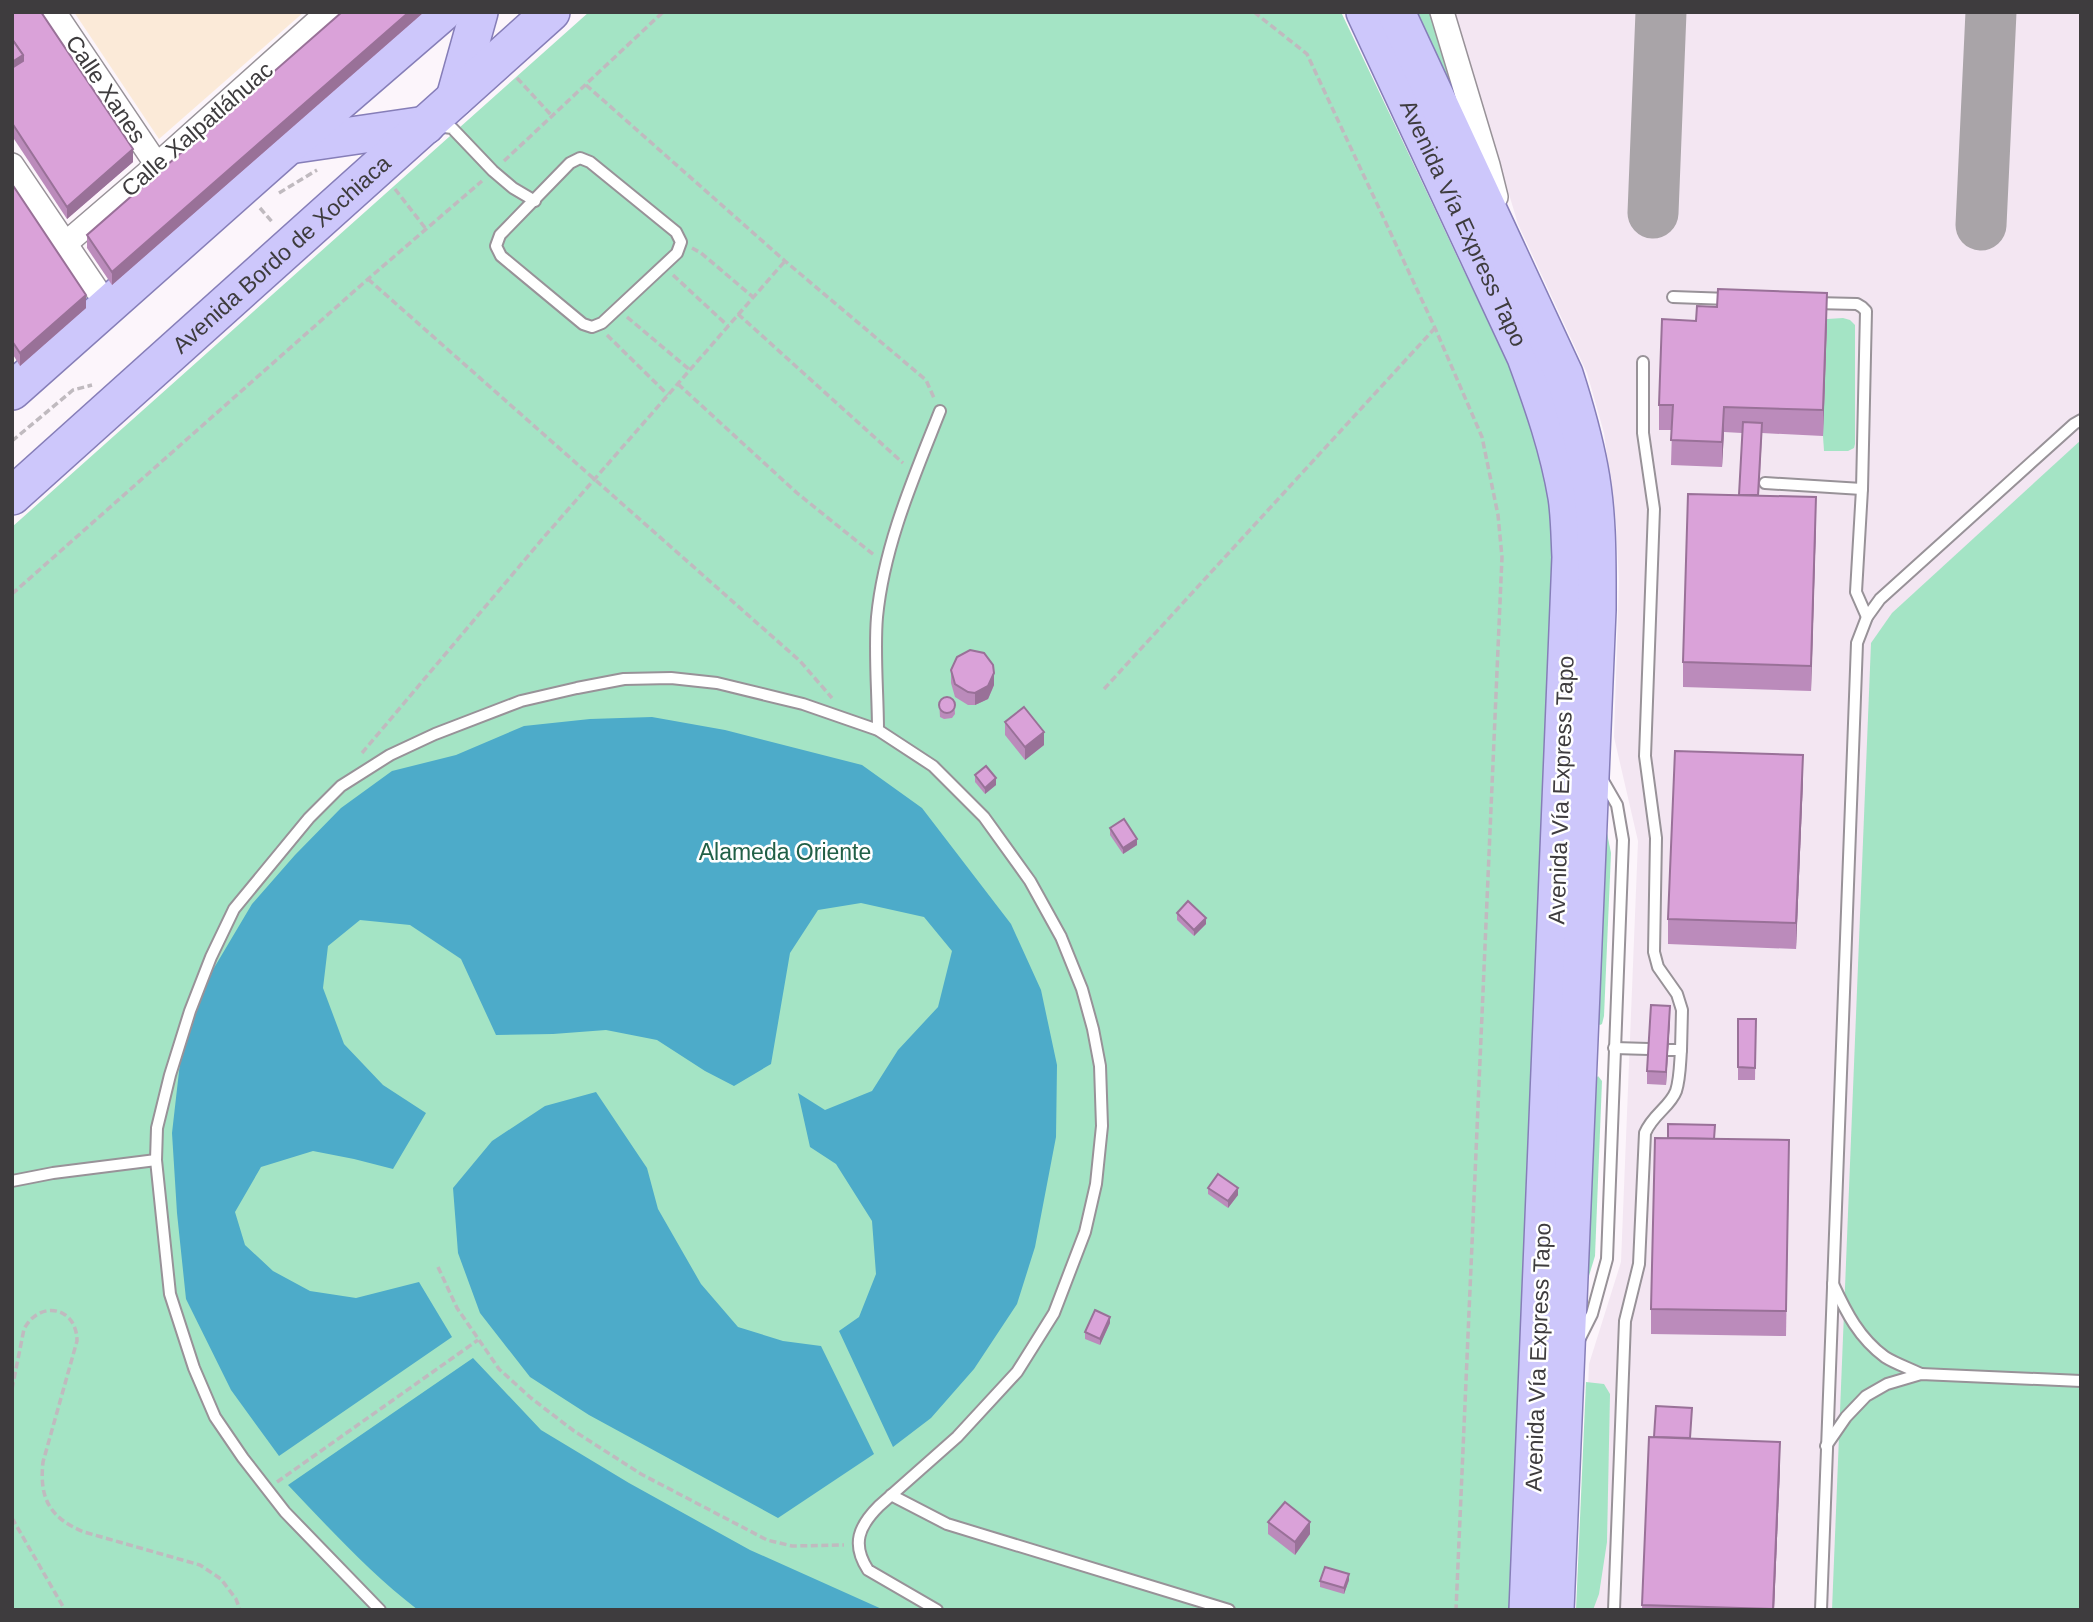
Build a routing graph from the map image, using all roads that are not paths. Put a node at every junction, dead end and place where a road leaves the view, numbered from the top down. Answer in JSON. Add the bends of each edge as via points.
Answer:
{"nodes":[{"id":1,"x":54,"y":12,"type":"edge"},
{"id":2,"x":328,"y":12,"type":"edge"},
{"id":3,"x":443,"y":12,"type":"edge"},
{"id":4,"x":479,"y":12,"type":"edge"},
{"id":5,"x":551,"y":12,"type":"edge"},
{"id":6,"x":1366,"y":12,"type":"edge"},
{"id":7,"x":1396,"y":12,"type":"edge"},
{"id":8,"x":1442,"y":12,"type":"edge"},
{"id":9,"x":444,"y":117,"type":"junction"},
{"id":10,"x":295,"y":162,"type":"junction"},
{"id":11,"x":12,"y":165,"type":"edge"},
{"id":12,"x":157,"y":165,"type":"junction"},
{"id":13,"x":535,"y":201,"type":"junction"},
{"id":14,"x":65,"y":244,"type":"junction"},
{"id":15,"x":1508,"y":252,"type":"junction"},
{"id":16,"x":96,"y":289,"type":"dead end"},
{"id":17,"x":1673,"y":297,"type":"dead end"},
{"id":18,"x":1739,"y":299,"type":"edge"},
{"id":19,"x":1804,"y":302,"type":"edge"},
{"id":20,"x":1643,"y":362,"type":"dead end"},
{"id":21,"x":12,"y":391,"type":"edge"},
{"id":22,"x":940,"y":411,"type":"road end"},
{"id":23,"x":2081,"y":420,"type":"edge"},
{"id":24,"x":1765,"y":483,"type":"dead end"},
{"id":25,"x":1862,"y":489,"type":"junction"},
{"id":26,"x":12,"y":496,"type":"edge"},
{"id":27,"x":1867,"y":617,"type":"junction"},
{"id":28,"x":878,"y":730,"type":"junction"},
{"id":29,"x":1591,"y":760,"type":"junction"},
{"id":30,"x":1614,"y":1048,"type":"junction"},
{"id":31,"x":1649,"y":1049,"type":"edge"},
{"id":32,"x":1668,"y":1050,"type":"edge"},
{"id":33,"x":1681,"y":1050,"type":"junction"},
{"id":34,"x":156,"y":1160,"type":"junction"},
{"id":35,"x":12,"y":1181,"type":"edge"},
{"id":36,"x":1832,"y":1282,"type":"junction"},
{"id":37,"x":1565,"y":1368,"type":"junction"},
{"id":38,"x":1921,"y":1374,"type":"junction"},
{"id":39,"x":2081,"y":1381,"type":"edge"},
{"id":40,"x":1826,"y":1446,"type":"junction"},
{"id":41,"x":891,"y":1495,"type":"junction"},
{"id":42,"x":380,"y":1610,"type":"edge"},
{"id":43,"x":937,"y":1610,"type":"edge"},
{"id":44,"x":1229,"y":1610,"type":"edge"},
{"id":45,"x":1528,"y":1610,"type":"edge"},
{"id":46,"x":1555,"y":1610,"type":"edge"},
{"id":47,"x":1614,"y":1610,"type":"edge"},
{"id":48,"x":1821,"y":1610,"type":"edge"}],
"edges":[{"from":1,"to":12,"type":"street","name":"Calle Xanes"},
{"from":2,"to":12,"type":"street","name":"Calle Xalpatláhuac"},
{"from":3,"to":10,"type":"main road"},
{"from":4,"to":9,"type":"main road"},
{"from":5,"to":9,"type":"main road","name":"Avenida Bordo de Xochiaca"},
{"from":6,"to":45,"type":"main road","name":"Avenida Vía Express Tapo","via":[[1526,357],[1547,413],[1568,500],[1571,557]]},
{"from":7,"to":15,"type":"main road","name":"Avenida Vía Express Tapo"},
{"from":8,"to":15,"type":"street","via":[[1488,165]]},
{"from":9,"to":10,"type":"main road"},
{"from":9,"to":13,"type":"lane","via":[[493,171]]},
{"from":9,"to":26,"type":"main road","name":"Avenida Bordo de Xochiaca"},
{"from":10,"to":21,"type":"main road"},
{"from":11,"to":14,"type":"street"},
{"from":12,"to":14,"type":"street","name":"Calle Xalpatláhuac"},
{"from":13,"to":13,"type":"lane","via":[[570,163],[585,159],[676,232],[681,242],[677,253],[617,309],[598,326],[587,327],[497,252],[500,235]]},
{"from":14,"to":16,"type":"street"},
{"from":15,"to":29,"type":"main road","name":"Avenida Vía Express Tapo","via":[[1564,374],[1590,471],[1597,551]]},
{"from":17,"to":18,"type":"lane"},
{"from":19,"to":25,"type":"lane","via":[[1857,304],[1866,311]]},
{"from":20,"to":33,"type":"lane","via":[[1643,432],[1654,509],[1645,756],[1656,838],[1654,951],[1682,1010]]},
{"from":22,"to":28,"type":"lane","via":[[885,564],[877,618]]},
{"from":23,"to":27,"type":"lane","via":[[1880,599]]},
{"from":24,"to":25,"type":"lane"},
{"from":25,"to":27,"type":"lane","via":[[1856,592]]},
{"from":27,"to":36,"type":"lane","via":[[1857,643]]},
{"from":28,"to":34,"type":"lane","via":[[803,704],[717,683],[624,678],[521,701],[390,755],[341,786],[234,909],[178,1049],[157,1128]]},
{"from":28,"to":41,"type":"lane","via":[[933,766],[984,817],[1030,881],[1061,937],[1082,989],[1100,1066],[1102,1126],[1085,1232],[1055,1313],[1017,1372],[957,1437]]},
{"from":29,"to":30,"type":"lane","via":[[1617,805],[1623,840]]},
{"from":29,"to":37,"type":"main road","name":"Avenida Vía Express Tapo"},
{"from":30,"to":31,"type":"lane"},
{"from":30,"to":37,"type":"lane","via":[[1607,1259],[1592,1314]]},
{"from":32,"to":33,"type":"lane"},
{"from":33,"to":47,"type":"lane","via":[[1676,1090],[1645,1133],[1639,1264],[1625,1321]]},
{"from":34,"to":35,"type":"lane"},
{"from":34,"to":42,"type":"lane","via":[[170,1294],[215,1417],[266,1490]]},
{"from":36,"to":38,"type":"lane","via":[[1849,1320],[1868,1341],[1886,1357]]},
{"from":36,"to":40,"type":"lane"},
{"from":37,"to":46,"type":"main road","name":"Avenida Vía Express Tapo"},
{"from":38,"to":39,"type":"lane"},
{"from":38,"to":40,"type":"lane","via":[[1887,1384],[1867,1396]]},
{"from":40,"to":48,"type":"lane"},
{"from":41,"to":43,"type":"lane","via":[[867,1517],[858,1544],[861,1560],[868,1570]]},
{"from":41,"to":44,"type":"lane","via":[[947,1524]]}]}
